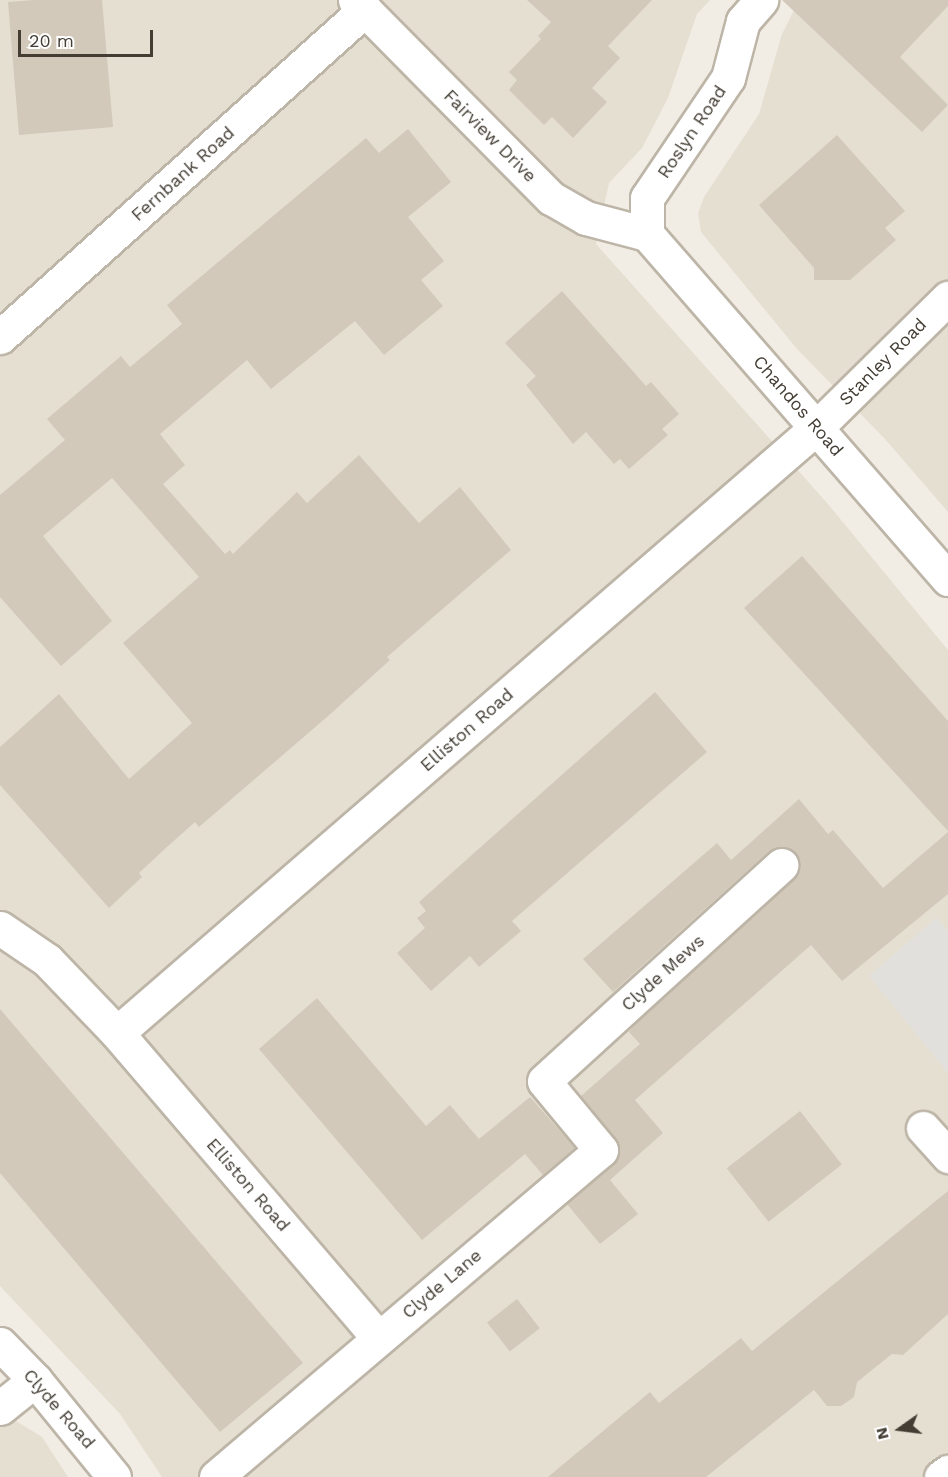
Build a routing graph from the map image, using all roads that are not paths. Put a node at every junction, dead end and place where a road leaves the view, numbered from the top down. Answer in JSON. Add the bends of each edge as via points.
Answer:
{"nodes":[{"id":1,"x":360,"y":5,"type":"edge"},
{"id":2,"x":748,"y":7,"type":"edge"},
{"id":3,"x":647,"y":234,"type":"junction"},
{"id":4,"x":948,"y":298,"type":"edge"},
{"id":5,"x":0,"y":337,"type":"edge"},
{"id":6,"x":818,"y":427,"type":"junction"},
{"id":7,"x":948,"y":579,"type":"edge"},
{"id":8,"x":781,"y":865,"type":"dead end"},
{"id":9,"x":0,"y":928,"type":"edge"},
{"id":10,"x":117,"y":1033,"type":"junction"},
{"id":11,"x":544,"y":1081,"type":"joint"},
{"id":12,"x":923,"y":1128,"type":"dead end"},
{"id":13,"x":948,"y":1156,"type":"edge"},
{"id":14,"x":378,"y":1336,"type":"junction"},
{"id":15,"x":0,"y":1344,"type":"edge"},
{"id":16,"x":35,"y":1380,"type":"junction"},
{"id":17,"x":0,"y":1408,"type":"edge"},
{"id":18,"x":948,"y":1472,"type":"edge"},
{"id":19,"x":114,"y":1477,"type":"edge"},
{"id":20,"x":216,"y":1477,"type":"edge"},
{"id":21,"x":941,"y":1477,"type":"edge"}],
"edges":[{"from":1,"to":3,"type":"street","name":"Fairview Drive","via":[[551,198],[586,218]]},
{"from":1,"to":5,"type":"street","name":"Fernbank Road"},
{"from":2,"to":3,"type":"street","name":"Roslyn Road","via":[[728,78],[647,198]]},
{"from":3,"to":6,"type":"street","name":"Chandos Road"},
{"from":4,"to":6,"type":"street","name":"Stanley Road"},
{"from":6,"to":7,"type":"street","name":"Chandos Road"},
{"from":6,"to":10,"type":"street","name":"Elliston Road"},
{"from":8,"to":11,"type":"street","name":"Clyde Mews"},
{"from":9,"to":10,"type":"street","name":"Elliston Road","via":[[47,960]]},
{"from":10,"to":14,"type":"street","name":"Elliston Road"},
{"from":11,"to":14,"type":"street","name":"Clyde Lane","via":[[601,1150]]},
{"from":12,"to":13,"type":"street"},
{"from":14,"to":20,"type":"street","name":"Clyde Lane"},
{"from":15,"to":16,"type":"street","name":"Clyde Road"},
{"from":16,"to":17,"type":"street"},
{"from":16,"to":19,"type":"street","name":"Clyde Road"},
{"from":18,"to":21,"type":"street"}]}
